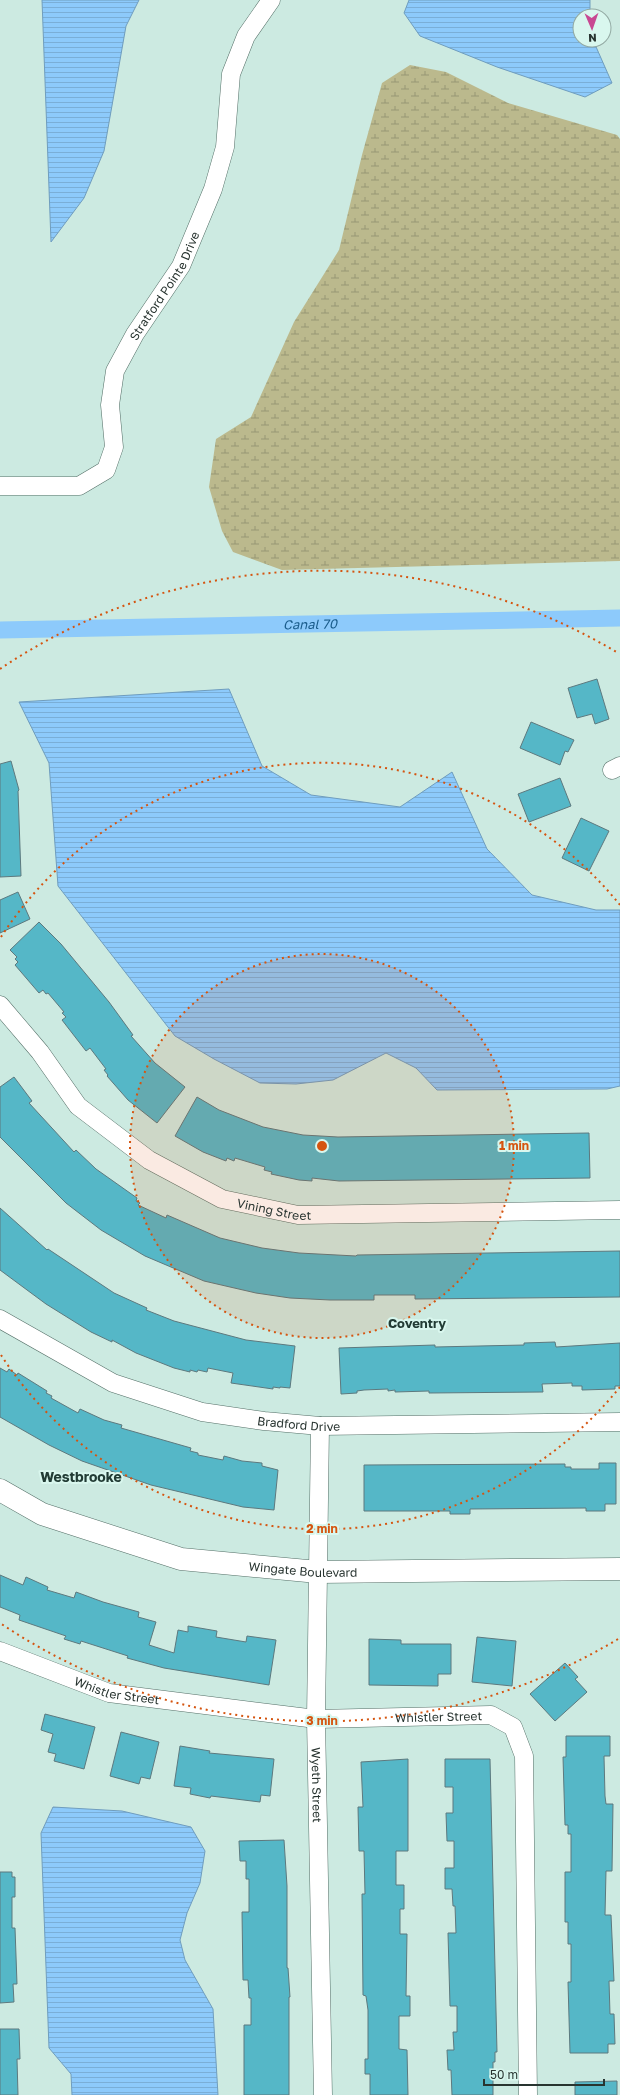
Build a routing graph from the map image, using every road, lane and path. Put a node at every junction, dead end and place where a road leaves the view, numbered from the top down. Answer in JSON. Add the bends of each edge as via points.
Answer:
{"nodes":[{"id":1,"x":271,"y":0,"type":"edge"},
{"id":2,"x":0,"y":486,"type":"edge"},
{"id":3,"x":1,"y":1009,"type":"edge"},
{"id":4,"x":620,"y":1210,"type":"edge"},
{"id":5,"x":0,"y":1319,"type":"edge"},
{"id":6,"x":620,"y":1422,"type":"edge"},
{"id":7,"x":320,"y":1426,"type":"junction"},
{"id":8,"x":0,"y":1490,"type":"edge"},
{"id":9,"x":620,"y":1569,"type":"edge"},
{"id":10,"x":318,"y":1572,"type":"junction"},
{"id":11,"x":0,"y":1651,"type":"edge"},
{"id":12,"x":316,"y":1719,"type":"junction"},
{"id":13,"x":323,"y":2095,"type":"edge"},
{"id":14,"x":528,"y":2095,"type":"edge"}],
"edges":[{"from":1,"to":2,"type":"street","name":"Stratford Pointe Drive","via":[[246,36],[231,74],[225,147],[213,189],[181,266],[135,334],[115,371],[110,405],[114,447],[106,470],[79,486]]},
{"from":3,"to":4,"type":"street","name":"Vining Street","via":[[40,1052],[78,1106],[149,1160],[222,1199],[298,1215]]},
{"from":5,"to":7,"type":"street","name":"Bradford Drive","via":[[113,1383],[202,1412]]},
{"from":6,"to":7,"type":"street","name":"Bradford Drive"},
{"from":7,"to":10,"type":"street","name":"Wyeth Street"},
{"from":8,"to":10,"type":"street","name":"Wingate Boulevard","via":[[42,1514],[180,1559]]},
{"from":9,"to":10,"type":"street","name":"Wingate Boulevard"},
{"from":10,"to":12,"type":"street","name":"Wyeth Street"},
{"from":11,"to":12,"type":"street","name":"Whistler Street","via":[[109,1693]]},
{"from":12,"to":13,"type":"street","name":"Wyeth Street"},
{"from":12,"to":14,"type":"street","name":"Whistler Street","via":[[491,1715],[513,1727],[524,1756]]}]}
